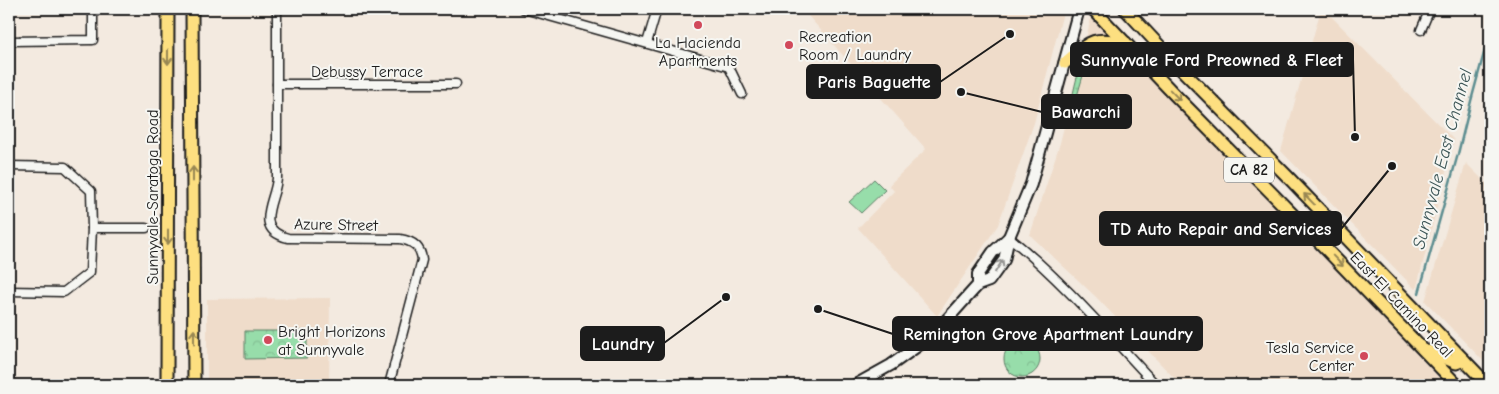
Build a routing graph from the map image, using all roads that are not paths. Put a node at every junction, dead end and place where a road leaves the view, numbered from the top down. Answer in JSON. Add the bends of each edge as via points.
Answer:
{"nodes":[{"id":1,"x":93,"y":9,"type":"edge"},
{"id":2,"x":168,"y":9,"type":"edge"},
{"id":3,"x":192,"y":9,"type":"edge"},
{"id":4,"x":277,"y":9,"type":"edge"},
{"id":5,"x":524,"y":9,"type":"edge"},
{"id":6,"x":657,"y":9,"type":"edge"},
{"id":7,"x":1080,"y":9,"type":"edge"},
{"id":8,"x":1093,"y":9,"type":"edge"},
{"id":9,"x":1125,"y":9,"type":"edge"},
{"id":10,"x":1430,"y":9,"type":"edge"},
{"id":11,"x":1421,"y":30,"type":"dead end"},
{"id":12,"x":9,"y":41,"type":"edge"},
{"id":13,"x":647,"y":42,"type":"junction"},
{"id":14,"x":1126,"y":44,"type":"junction"},
{"id":15,"x":1065,"y":63,"type":"junction"},
{"id":16,"x":277,"y":84,"type":"junction"},
{"id":17,"x":456,"y":84,"type":"dead end"},
{"id":18,"x":742,"y":94,"type":"dead end"},
{"id":19,"x":9,"y":166,"type":"edge"},
{"id":20,"x":92,"y":228,"type":"junction"},
{"id":21,"x":146,"y":228,"type":"dead end"},
{"id":22,"x":1009,"y":237,"type":"junction"},
{"id":23,"x":9,"y":291,"type":"edge"},
{"id":24,"x":1423,"y":348,"type":"junction"},
{"id":25,"x":1464,"y":360,"type":"junction"},
{"id":26,"x":167,"y":385,"type":"edge"},
{"id":27,"x":194,"y":385,"type":"edge"},
{"id":28,"x":389,"y":385,"type":"edge"},
{"id":29,"x":855,"y":385,"type":"edge"},
{"id":30,"x":1156,"y":385,"type":"edge"},
{"id":31,"x":1457,"y":385,"type":"edge"},
{"id":32,"x":1488,"y":385,"type":"edge"}],
"edges":[{"from":1,"to":12,"type":"street","via":[[92,40]]},
{"from":2,"to":26,"type":"main road","name":"Sunnyvale-Saratoga Road","one_way":true},
{"from":27,"to":3,"type":"main road","one_way":true},
{"from":4,"to":16,"type":"street","name":"Azure Street"},
{"from":5,"to":13,"type":"street"},
{"from":6,"to":13,"type":"street"},
{"from":7,"to":15,"type":"main road"},
{"from":8,"to":14,"type":"main road","name":"East El Camino Real","number":"CA 82"},
{"from":25,"to":9,"type":"main road","name":"East El Camino Real","number":"CA 82","one_way":true},
{"from":10,"to":11,"type":"street"},
{"from":13,"to":18,"type":"street","via":[[729,66]]},
{"from":14,"to":15,"type":"main road","via":[[1095,40]]},
{"from":14,"to":24,"type":"main road","name":"East El Camino Real","number":"CA 82","one_way":true},
{"from":15,"to":22,"type":"main road","via":[[1031,184]]},
{"from":16,"to":17,"type":"street","name":"Debussy Terrace"},
{"from":16,"to":28,"type":"street","name":"Azure Street","via":[[277,183],[268,216],[276,234],[288,238],[400,239],[416,245],[422,253]]},
{"from":19,"to":20,"type":"street","via":[[65,167],[91,191]]},
{"from":20,"to":21,"type":"street"},
{"from":20,"to":23,"type":"street","via":[[90,272],[64,292]]},
{"from":22,"to":29,"type":"main road","via":[[993,252],[978,274],[978,285],[942,325],[891,366]]},
{"from":22,"to":30,"type":"street","via":[[1070,294]]},
{"from":24,"to":25,"type":"main road","via":[[1456,363]]},
{"from":24,"to":31,"type":"main road","name":"East El Camino Real","number":"CA 82"},
{"from":25,"to":32,"type":"main road","name":"East El Camino Real","number":"CA 82"}]}
